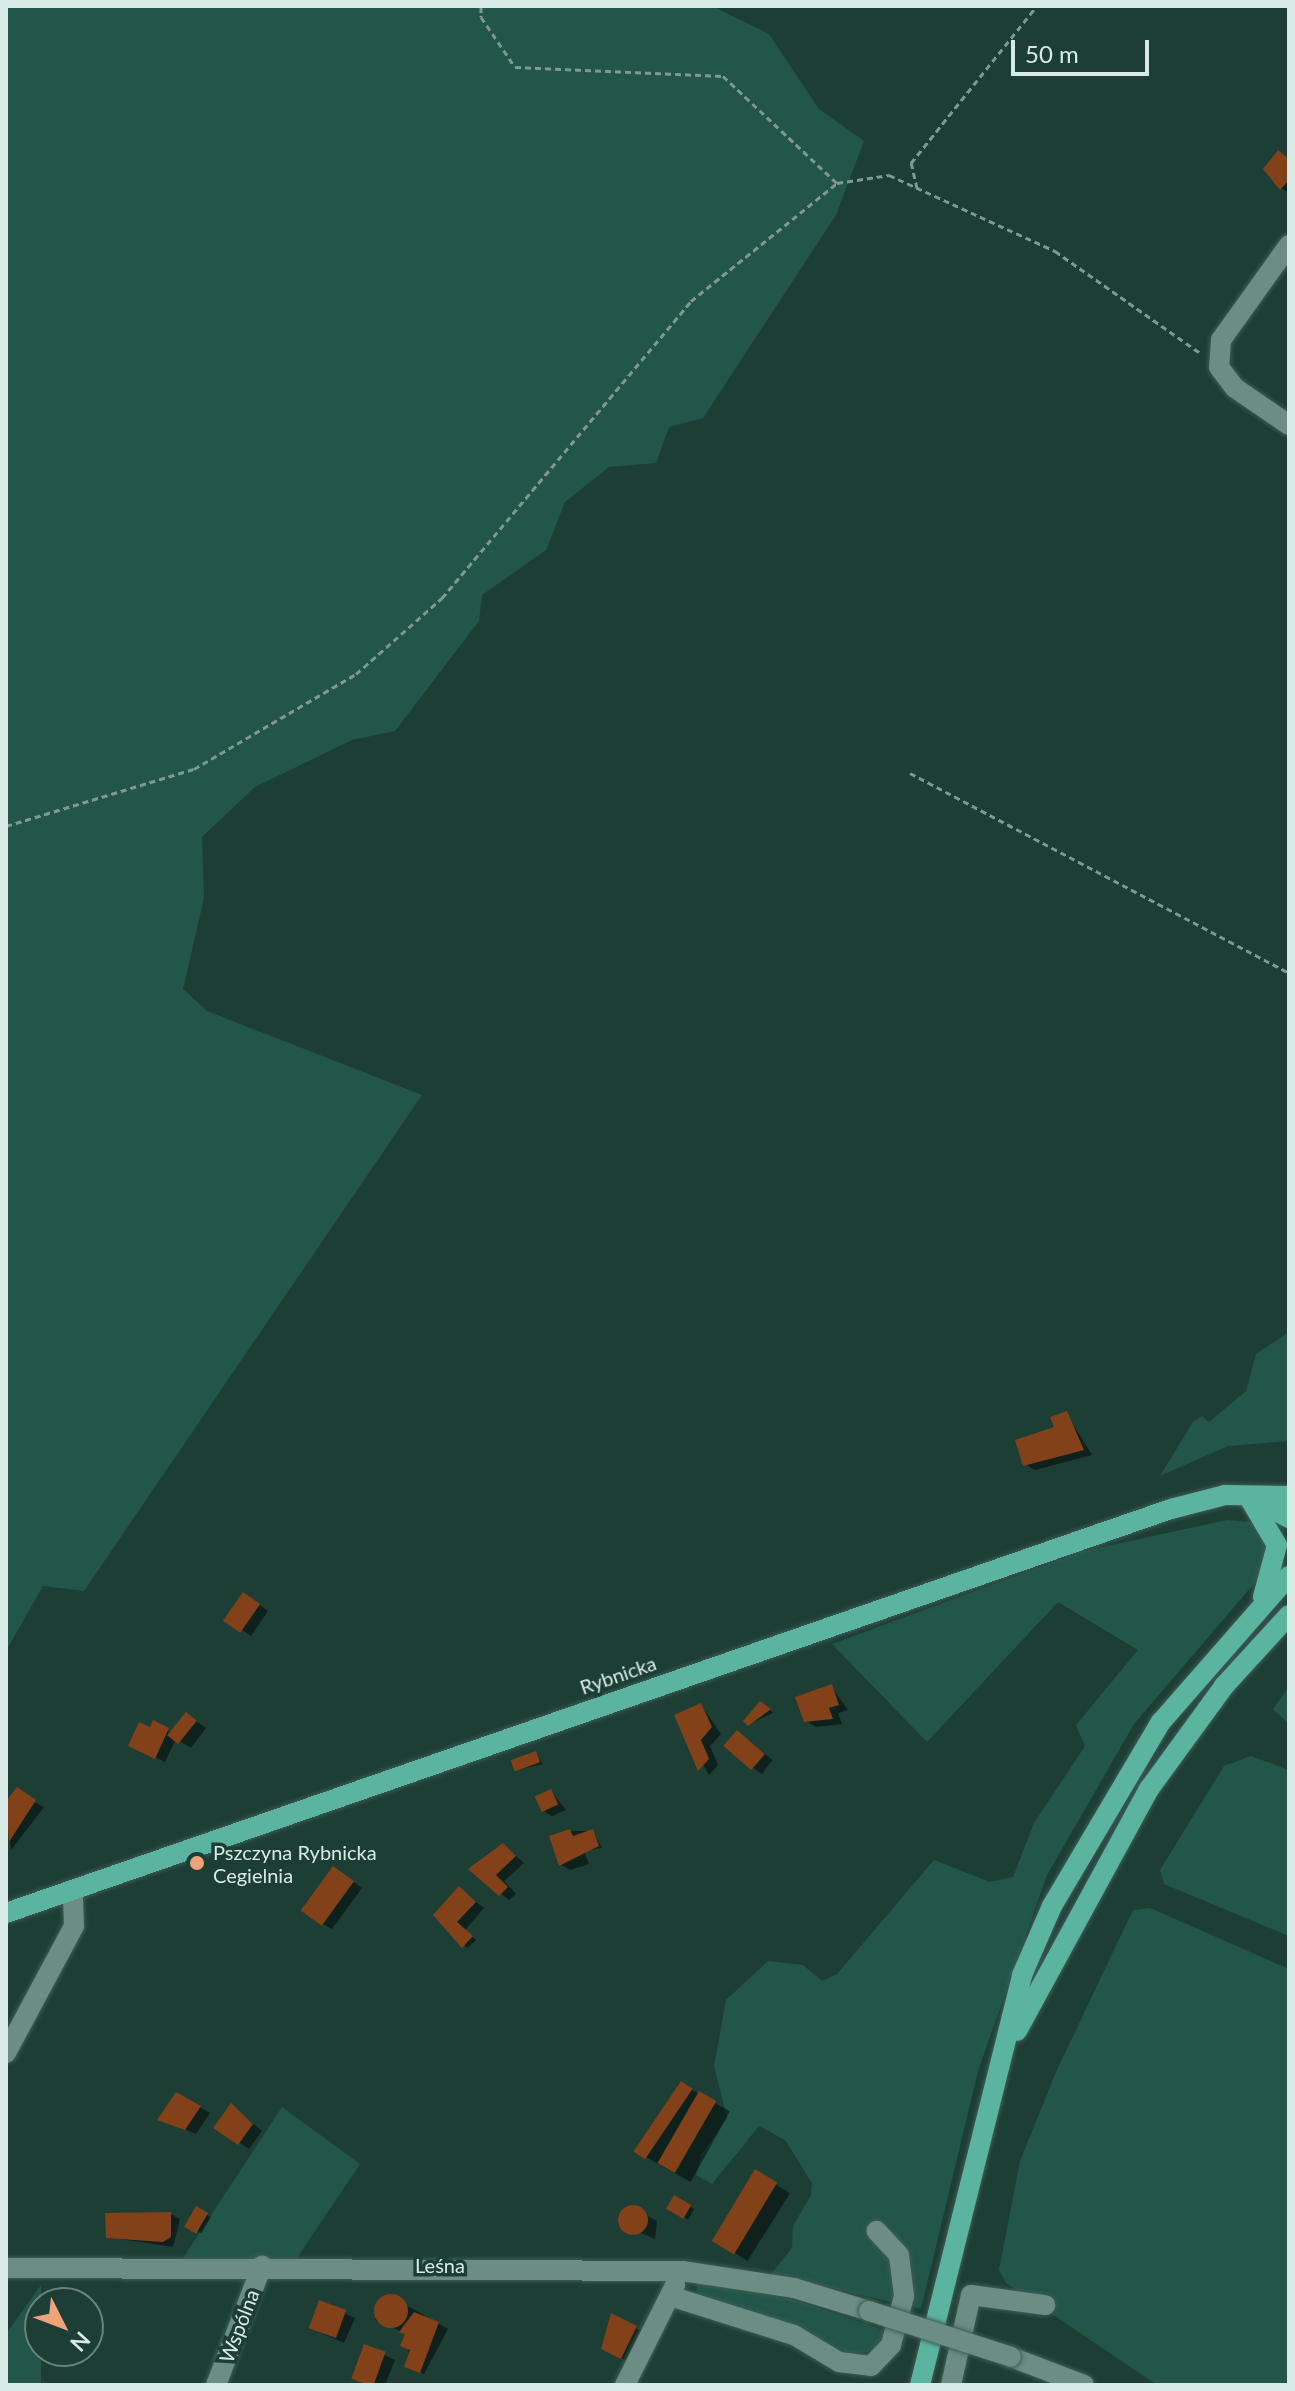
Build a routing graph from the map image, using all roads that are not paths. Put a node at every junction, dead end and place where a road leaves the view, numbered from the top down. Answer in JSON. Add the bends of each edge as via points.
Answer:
{"nodes":[{"id":1,"x":1289,"y":245,"type":"edge"},
{"id":2,"x":1289,"y":425,"type":"edge"},
{"id":3,"x":1248,"y":1496,"type":"junction"},
{"id":4,"x":1286,"y":1509,"type":"edge"},
{"id":5,"x":1289,"y":1576,"type":"edge"},
{"id":6,"x":1260,"y":1604,"type":"junction"},
{"id":7,"x":1289,"y":1615,"type":"edge"},
{"id":8,"x":73,"y":1890,"type":"junction"},
{"id":9,"x":6,"y":1913,"type":"edge"},
{"id":10,"x":1009,"y":2046,"type":"junction"},
{"id":11,"x":6,"y":2053,"type":"edge"},
{"id":12,"x":877,"y":2231,"type":"dead end"},
{"id":13,"x":262,"y":2266,"type":"junction"},
{"id":14,"x":6,"y":2268,"type":"edge"},
{"id":15,"x":682,"y":2271,"type":"junction"},
{"id":16,"x":670,"y":2296,"type":"junction"},
{"id":17,"x":1045,"y":2305,"type":"dead end"},
{"id":18,"x":898,"y":2320,"type":"junction"},
{"id":19,"x":216,"y":2385,"type":"edge"},
{"id":20,"x":625,"y":2385,"type":"edge"},
{"id":21,"x":920,"y":2385,"type":"edge"},
{"id":22,"x":951,"y":2385,"type":"edge"},
{"id":23,"x":1084,"y":2385,"type":"edge"}],
"edges":[{"from":1,"to":2,"type":"street","via":[[1221,340],[1219,367],[1235,388]]},
{"from":3,"to":4,"type":"main road"},
{"from":3,"to":6,"type":"main road","via":[[1277,1545]]},
{"from":3,"to":8,"type":"main road","name":"Rybnicka","via":[[1171,1509]]},
{"from":5,"to":6,"type":"main road"},
{"from":6,"to":10,"type":"main road","via":[[1161,1722],[1086,1839],[1022,1975]]},
{"from":7,"to":10,"type":"main road","via":[[1224,1686],[1149,1789]]},
{"from":8,"to":9,"type":"main road","name":"Rybnicka"},
{"from":8,"to":11,"type":"street","via":[[74,1926]]},
{"from":10,"to":21,"type":"main road"},
{"from":12,"to":18,"type":"street","via":[[905,2274]]},
{"from":13,"to":14,"type":"street","name":"Leśna"},
{"from":13,"to":15,"type":"street","name":"Leśna"},
{"from":13,"to":19,"type":"street","name":"Wspólna"},
{"from":15,"to":16,"type":"street"},
{"from":15,"to":18,"type":"street","name":"Leśna","bridge":true,"via":[[794,2288]]},
{"from":16,"to":18,"type":"street","via":[[794,2335],[857,2369],[882,2357]]},
{"from":16,"to":20,"type":"street"},
{"from":17,"to":22,"type":"street","via":[[971,2295]]},
{"from":18,"to":23,"type":"street","name":"Leśna","bridge":true}]}
